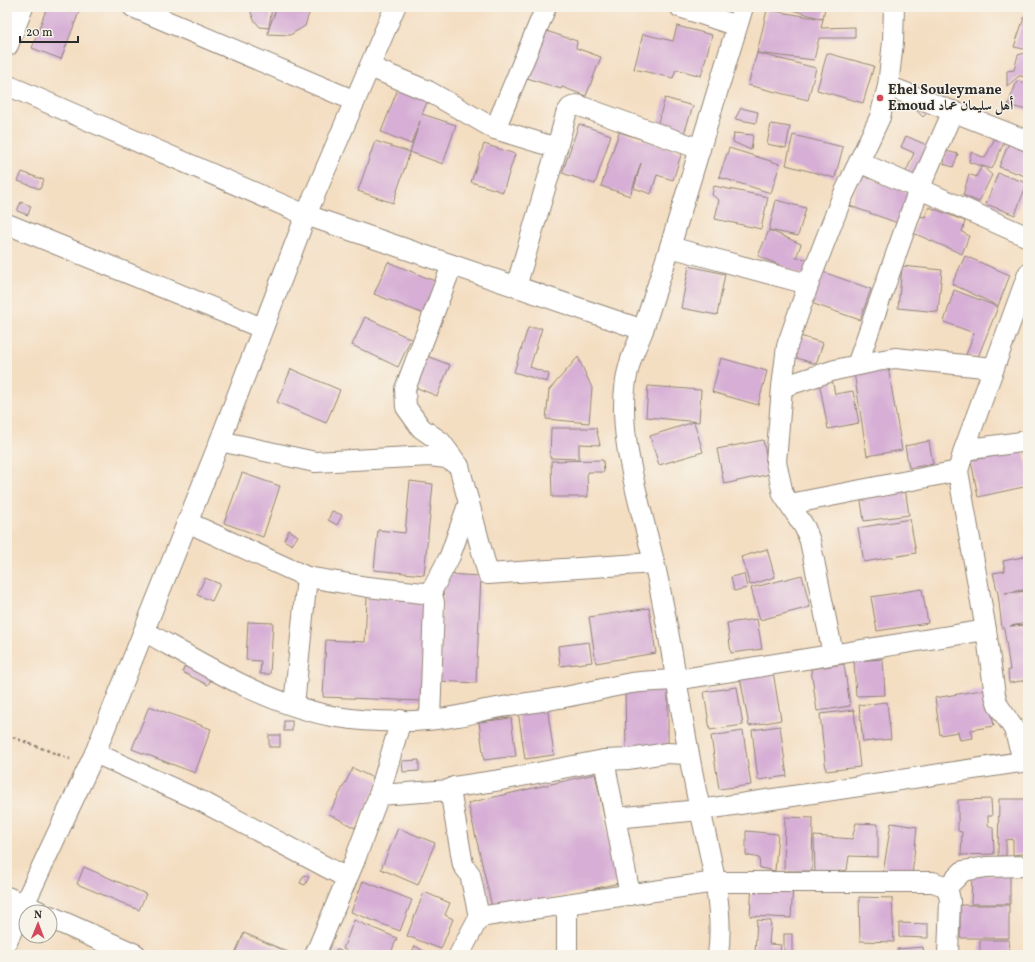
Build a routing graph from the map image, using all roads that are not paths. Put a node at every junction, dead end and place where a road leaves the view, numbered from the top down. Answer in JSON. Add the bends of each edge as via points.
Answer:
{"nodes":[{"id":1,"x":22,"y":7,"type":"edge"},
{"id":2,"x":133,"y":7,"type":"edge"},
{"id":3,"x":395,"y":7,"type":"edge"},
{"id":4,"x":546,"y":7,"type":"edge"},
{"id":5,"x":680,"y":7,"type":"edge"},
{"id":6,"x":743,"y":7,"type":"edge"},
{"id":7,"x":894,"y":7,"type":"edge"},
{"id":8,"x":737,"y":26,"type":"junction"},
{"id":9,"x":7,"y":45,"type":"edge"},
{"id":10,"x":370,"y":67,"type":"junction"},
{"id":11,"x":7,"y":85,"type":"edge"},
{"id":12,"x":888,"y":86,"type":"junction"},
{"id":13,"x":355,"y":101,"type":"junction"},
{"id":14,"x":953,"y":111,"type":"junction"},
{"id":15,"x":495,"y":129,"type":"junction"},
{"id":16,"x":1028,"y":141,"type":"edge"},
{"id":17,"x":557,"y":148,"type":"junction"},
{"id":18,"x":700,"y":149,"type":"junction"},
{"id":19,"x":859,"y":162,"type":"junction"},
{"id":20,"x":919,"y":189,"type":"junction"},
{"id":21,"x":306,"y":215,"type":"junction"},
{"id":22,"x":7,"y":224,"type":"edge"},
{"id":23,"x":1028,"y":237,"type":"edge"},
{"id":24,"x":670,"y":247,"type":"junction"},
{"id":25,"x":452,"y":265,"type":"junction"},
{"id":26,"x":1028,"y":274,"type":"edge"},
{"id":27,"x":808,"y":284,"type":"junction"},
{"id":28,"x":516,"y":287,"type":"junction"},
{"id":29,"x":262,"y":328,"type":"junction"},
{"id":30,"x":643,"y":330,"type":"junction"},
{"id":31,"x":857,"y":364,"type":"junction"},
{"id":32,"x":994,"y":368,"type":"junction"},
{"id":33,"x":782,"y":387,"type":"junction"},
{"id":34,"x":220,"y":441,"type":"junction"},
{"id":35,"x":1028,"y":441,"type":"edge"},
{"id":36,"x":964,"y":450,"type":"junction"},
{"id":37,"x":459,"y":466,"type":"junction"},
{"id":38,"x":958,"y":471,"type":"junction"},
{"id":39,"x":469,"y":502,"type":"junction"},
{"id":40,"x":790,"y":504,"type":"junction"},
{"id":41,"x":187,"y":522,"type":"junction"},
{"id":42,"x":654,"y":563,"type":"junction"},
{"id":43,"x":308,"y":577,"type":"junction"},
{"id":44,"x":430,"y":594,"type":"junction"},
{"id":45,"x":144,"y":630,"type":"junction"},
{"id":46,"x":986,"y":630,"type":"junction"},
{"id":47,"x":833,"y":654,"type":"junction"},
{"id":48,"x":676,"y":680,"type":"junction"},
{"id":49,"x":294,"y":705,"type":"junction"},
{"id":50,"x":430,"y":719,"type":"junction"},
{"id":51,"x":401,"y":720,"type":"junction"},
{"id":52,"x":688,"y":754,"type":"junction"},
{"id":53,"x":92,"y":760,"type":"junction"},
{"id":54,"x":604,"y":760,"type":"junction"},
{"id":55,"x":1026,"y":762,"type":"edge"},
{"id":56,"x":450,"y":790,"type":"junction"},
{"id":57,"x":379,"y":795,"type":"junction"},
{"id":58,"x":700,"y":810,"type":"junction"},
{"id":59,"x":615,"y":818,"type":"junction"},
{"id":60,"x":1028,"y":866,"type":"edge"},
{"id":61,"x":347,"y":878,"type":"junction"},
{"id":62,"x":715,"y":882,"type":"junction"},
{"id":63,"x":948,"y":888,"type":"junction"},
{"id":64,"x":630,"y":895,"type":"junction"},
{"id":65,"x":23,"y":904,"type":"edge"},
{"id":66,"x":567,"y":904,"type":"junction"},
{"id":67,"x":18,"y":916,"type":"edge"},
{"id":68,"x":479,"y":917,"type":"junction"},
{"id":69,"x":58,"y":921,"type":"edge"},
{"id":70,"x":7,"y":941,"type":"edge"},
{"id":71,"x":135,"y":955,"type":"edge"},
{"id":72,"x":315,"y":955,"type":"edge"},
{"id":73,"x":459,"y":955,"type":"edge"},
{"id":74,"x":567,"y":955,"type":"edge"},
{"id":75,"x":718,"y":955,"type":"edge"},
{"id":76,"x":948,"y":955,"type":"edge"}],
"edges":[{"from":1,"to":9,"type":"street"},
{"from":2,"to":13,"type":"street"},
{"from":3,"to":10,"type":"street"},
{"from":4,"to":15,"type":"street"},
{"from":5,"to":8,"type":"street"},
{"from":6,"to":8,"type":"street"},
{"from":7,"to":12,"type":"street"},
{"from":8,"to":18,"type":"street"},
{"from":10,"to":13,"type":"street"},
{"from":10,"to":15,"type":"street","via":[[428,91]]},
{"from":11,"to":21,"type":"street"},
{"from":12,"to":14,"type":"street"},
{"from":12,"to":19,"type":"street","via":[[880,117]]},
{"from":13,"to":21,"type":"street"},
{"from":14,"to":16,"type":"street"},
{"from":14,"to":20,"type":"street"},
{"from":15,"to":17,"type":"street"},
{"from":17,"to":18,"type":"street","via":[[566,114],[570,108],[577,105]]},
{"from":17,"to":28,"type":"street"},
{"from":18,"to":24,"type":"street"},
{"from":19,"to":20,"type":"street"},
{"from":19,"to":27,"type":"street"},
{"from":20,"to":23,"type":"street"},
{"from":20,"to":31,"type":"street"},
{"from":21,"to":25,"type":"street"},
{"from":21,"to":29,"type":"street"},
{"from":22,"to":29,"type":"street"},
{"from":24,"to":27,"type":"street"},
{"from":24,"to":30,"type":"street"},
{"from":25,"to":28,"type":"street"},
{"from":25,"to":37,"type":"street","via":[[405,389],[406,407],[421,428],[441,442]]},
{"from":26,"to":32,"type":"street"},
{"from":27,"to":33,"type":"street","via":[[787,346]]},
{"from":28,"to":30,"type":"street"},
{"from":29,"to":34,"type":"street"},
{"from":30,"to":42,"type":"street","via":[[630,364],[625,394],[624,425],[634,482]]},
{"from":31,"to":32,"type":"street","via":[[896,358]]},
{"from":31,"to":33,"type":"street"},
{"from":32,"to":36,"type":"street"},
{"from":33,"to":40,"type":"street","via":[[776,462],[783,494]]},
{"from":34,"to":37,"type":"street","via":[[315,462],[430,456],[446,458]]},
{"from":34,"to":41,"type":"street"},
{"from":35,"to":36,"type":"street"},
{"from":36,"to":38,"type":"street"},
{"from":37,"to":39,"type":"street"},
{"from":38,"to":40,"type":"street"},
{"from":38,"to":46,"type":"street"},
{"from":39,"to":42,"type":"street","via":[[488,574]]},
{"from":39,"to":44,"type":"street","via":[[450,556]]},
{"from":40,"to":47,"type":"street","via":[[810,541]]},
{"from":41,"to":43,"type":"street"},
{"from":41,"to":45,"type":"street"},
{"from":42,"to":48,"type":"street"},
{"from":43,"to":44,"type":"street"},
{"from":43,"to":49,"type":"street"},
{"from":44,"to":50,"type":"street","via":[[434,603]]},
{"from":45,"to":49,"type":"street","via":[[248,687]]},
{"from":45,"to":53,"type":"street"},
{"from":46,"to":47,"type":"street"},
{"from":46,"to":55,"type":"street","via":[[998,705],[1014,729]]},
{"from":47,"to":48,"type":"street"},
{"from":48,"to":50,"type":"street","via":[[630,684]]},
{"from":48,"to":52,"type":"street"},
{"from":49,"to":51,"type":"street","via":[[337,716]]},
{"from":50,"to":51,"type":"street"},
{"from":51,"to":57,"type":"street"},
{"from":52,"to":54,"type":"street","via":[[666,753]]},
{"from":52,"to":58,"type":"street"},
{"from":53,"to":61,"type":"street","via":[[201,800]]},
{"from":53,"to":65,"type":"street"},
{"from":54,"to":56,"type":"street","via":[[454,787]]},
{"from":54,"to":59,"type":"street"},
{"from":55,"to":58,"type":"street"},
{"from":56,"to":57,"type":"street"},
{"from":56,"to":68,"type":"street","via":[[463,865],[470,874]]},
{"from":57,"to":61,"type":"street"},
{"from":58,"to":59,"type":"street"},
{"from":58,"to":62,"type":"street"},
{"from":59,"to":64,"type":"street"},
{"from":60,"to":63,"type":"street","via":[[986,867],[963,871]]},
{"from":61,"to":72,"type":"street"},
{"from":62,"to":63,"type":"street","via":[[933,882]]},
{"from":62,"to":64,"type":"street"},
{"from":62,"to":75,"type":"street","via":[[720,943]]},
{"from":63,"to":76,"type":"street"},
{"from":64,"to":66,"type":"street"},
{"from":66,"to":68,"type":"street"},
{"from":66,"to":74,"type":"street"},
{"from":67,"to":70,"type":"street"},
{"from":68,"to":73,"type":"street"},
{"from":69,"to":71,"type":"street"}]}
